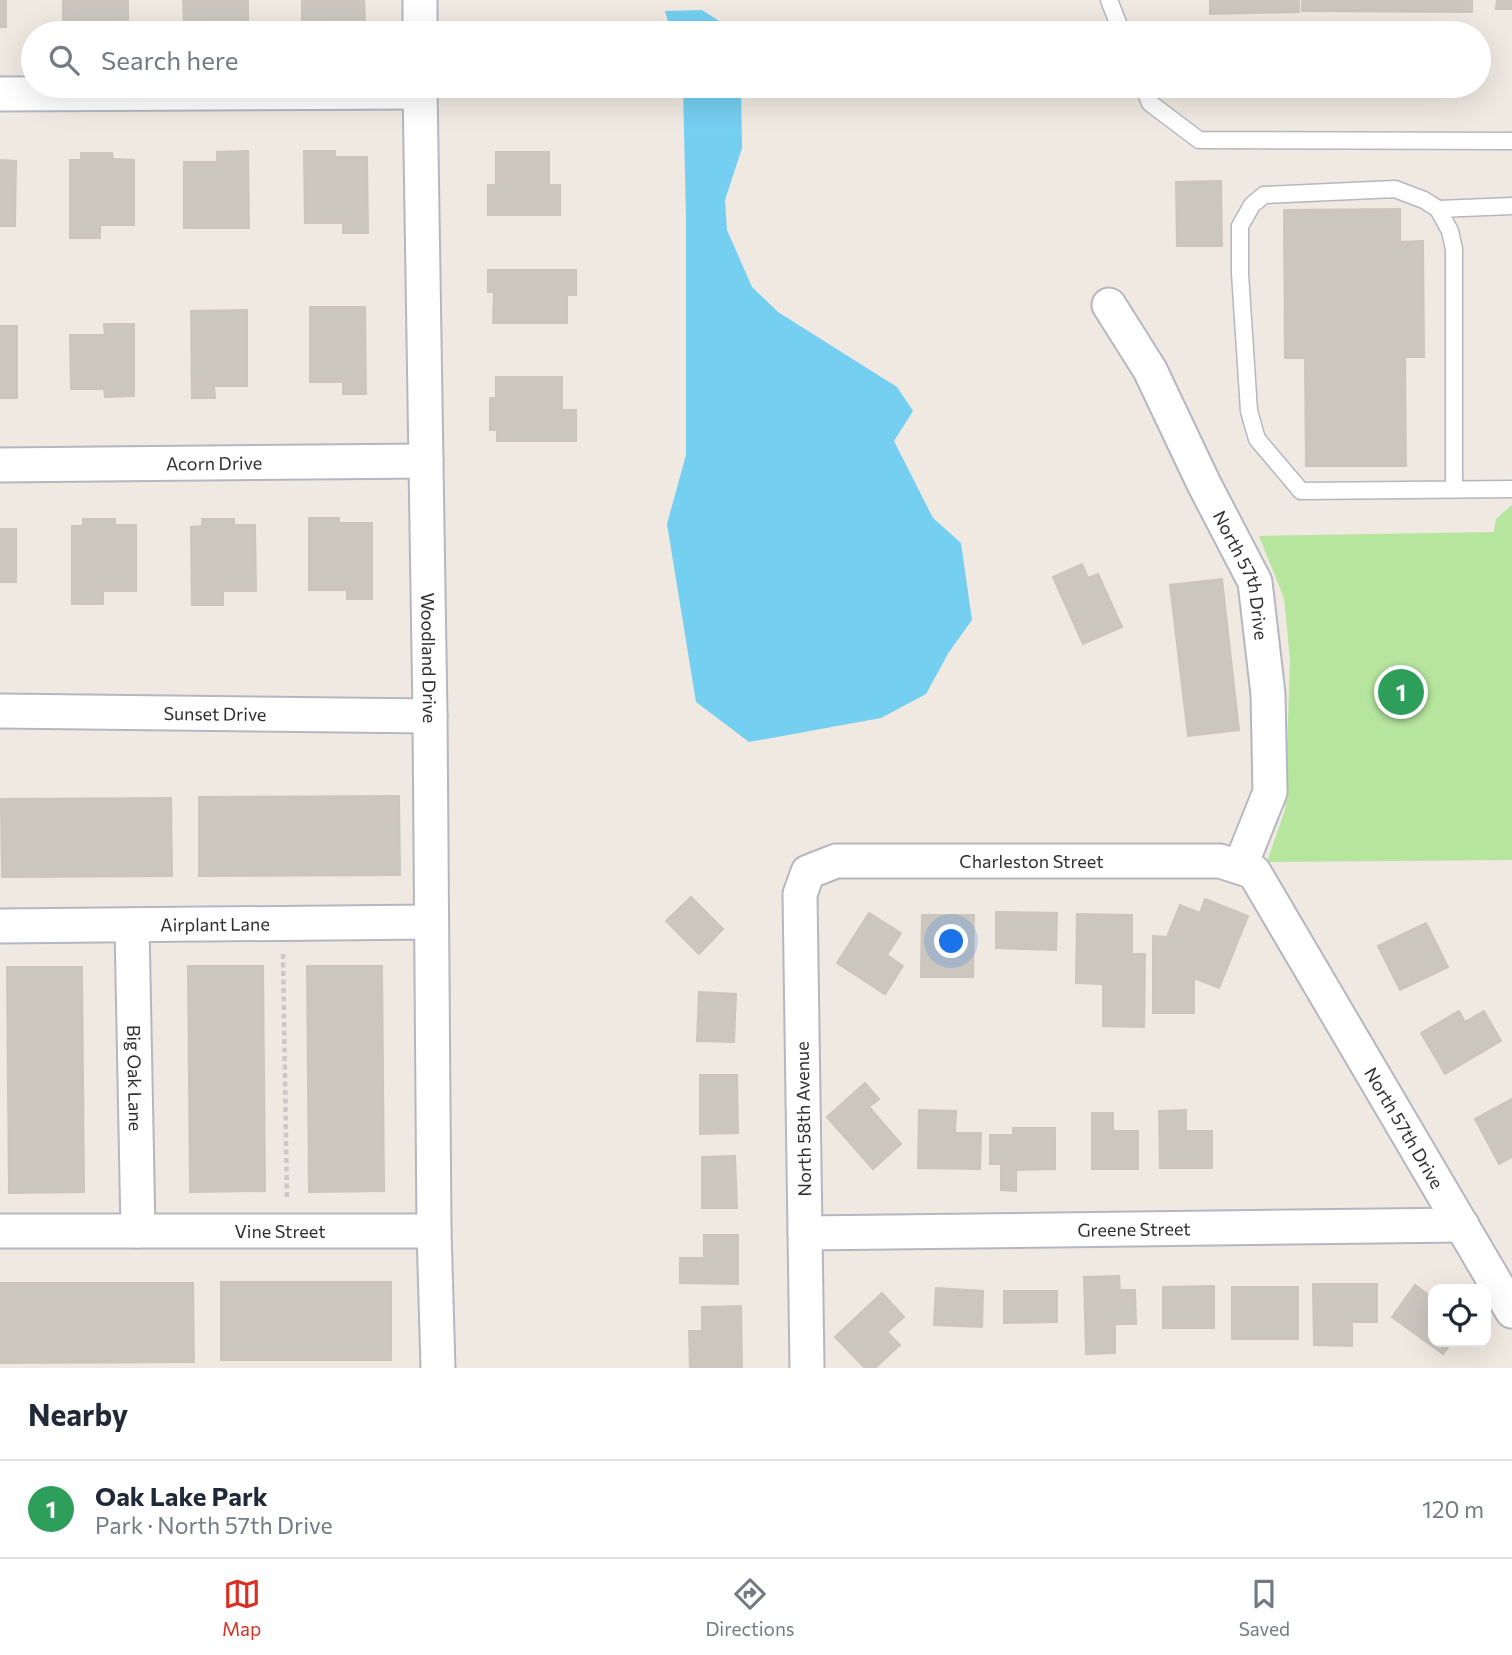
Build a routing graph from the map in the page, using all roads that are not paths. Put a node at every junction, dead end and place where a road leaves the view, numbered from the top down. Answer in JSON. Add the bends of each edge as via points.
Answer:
{"nodes":[{"id":1,"x":420,"y":0,"type":"edge"},
{"id":2,"x":1109,"y":0,"type":"edge"},
{"id":3,"x":420,"y":21,"type":"edge"},
{"id":4,"x":1117,"y":21,"type":"edge"},
{"id":5,"x":0,"y":94,"type":"edge"},
{"id":6,"x":21,"y":94,"type":"edge"},
{"id":7,"x":420,"y":98,"type":"edge"},
{"id":8,"x":1148,"y":98,"type":"edge"},
{"id":9,"x":1512,"y":141,"type":"edge"},
{"id":10,"x":1512,"y":206,"type":"edge"},
{"id":11,"x":1438,"y":209,"type":"junction"},
{"id":12,"x":1109,"y":305,"type":"dead end"},
{"id":13,"x":426,"y":461,"type":"junction"},
{"id":14,"x":0,"y":465,"type":"edge"},
{"id":15,"x":1512,"y":489,"type":"edge"},
{"id":16,"x":1454,"y":490,"type":"junction"},
{"id":17,"x":0,"y":711,"type":"edge"},
{"id":18,"x":430,"y":716,"type":"junction"},
{"id":19,"x":1247,"y":869,"type":"junction"},
{"id":20,"x":808,"y":872,"type":"joint"},
{"id":21,"x":431,"y":922,"type":"junction"},
{"id":22,"x":0,"y":926,"type":"edge"},
{"id":23,"x":132,"y":926,"type":"junction"},
{"id":24,"x":1462,"y":1225,"type":"junction"},
{"id":25,"x":0,"y":1231,"type":"edge"},
{"id":26,"x":138,"y":1231,"type":"junction"},
{"id":27,"x":434,"y":1231,"type":"junction"},
{"id":28,"x":805,"y":1233,"type":"junction"},
{"id":29,"x":1512,"y":1311,"type":"edge"},
{"id":30,"x":439,"y":1362,"type":"edge"},
{"id":31,"x":807,"y":1368,"type":"edge"}],
"edges":[{"from":1,"to":3,"type":"street"},
{"from":2,"to":4,"type":"lane"},
{"from":5,"to":6,"type":"street"},
{"from":7,"to":13,"type":"street","name":"Woodland Drive"},
{"from":8,"to":9,"type":"lane","via":[[1199,140]]},
{"from":10,"to":11,"type":"lane"},
{"from":11,"to":16,"type":"lane","via":[[1454,250]]},
{"from":11,"to":16,"type":"lane","via":[[1395,189],[1264,195],[1240,226],[1240,273],[1250,422],[1256,439],[1301,491]]},
{"from":12,"to":19,"type":"street","name":"North 57th Drive","via":[[1150,370],[1255,582],[1268,694],[1270,792]]},
{"from":13,"to":14,"type":"street","name":"Acorn Drive"},
{"from":13,"to":18,"type":"street","name":"Woodland Drive"},
{"from":15,"to":16,"type":"lane"},
{"from":17,"to":18,"type":"street","name":"Sunset Drive"},
{"from":18,"to":21,"type":"street","name":"Woodland Drive"},
{"from":19,"to":20,"type":"street","name":"Charleston Street","via":[[1220,861],[836,861]]},
{"from":19,"to":24,"type":"street","name":"North 57th Drive"},
{"from":20,"to":28,"type":"street","name":"North 58th Avenue","via":[[800,894]]},
{"from":21,"to":23,"type":"street","name":"Airplant Lane"},
{"from":21,"to":27,"type":"street","name":"Woodland Drive"},
{"from":22,"to":23,"type":"street","name":"Airplant Lane"},
{"from":23,"to":26,"type":"street","name":"Big Oak Lane"},
{"from":24,"to":28,"type":"street","name":"Greene Street"},
{"from":24,"to":29,"type":"street","name":"North 57th Drive"},
{"from":25,"to":26,"type":"street","name":"Vine Street"},
{"from":26,"to":27,"type":"street","name":"Vine Street"},
{"from":27,"to":30,"type":"street"},
{"from":28,"to":31,"type":"street","name":"North 58th Avenue"}]}
